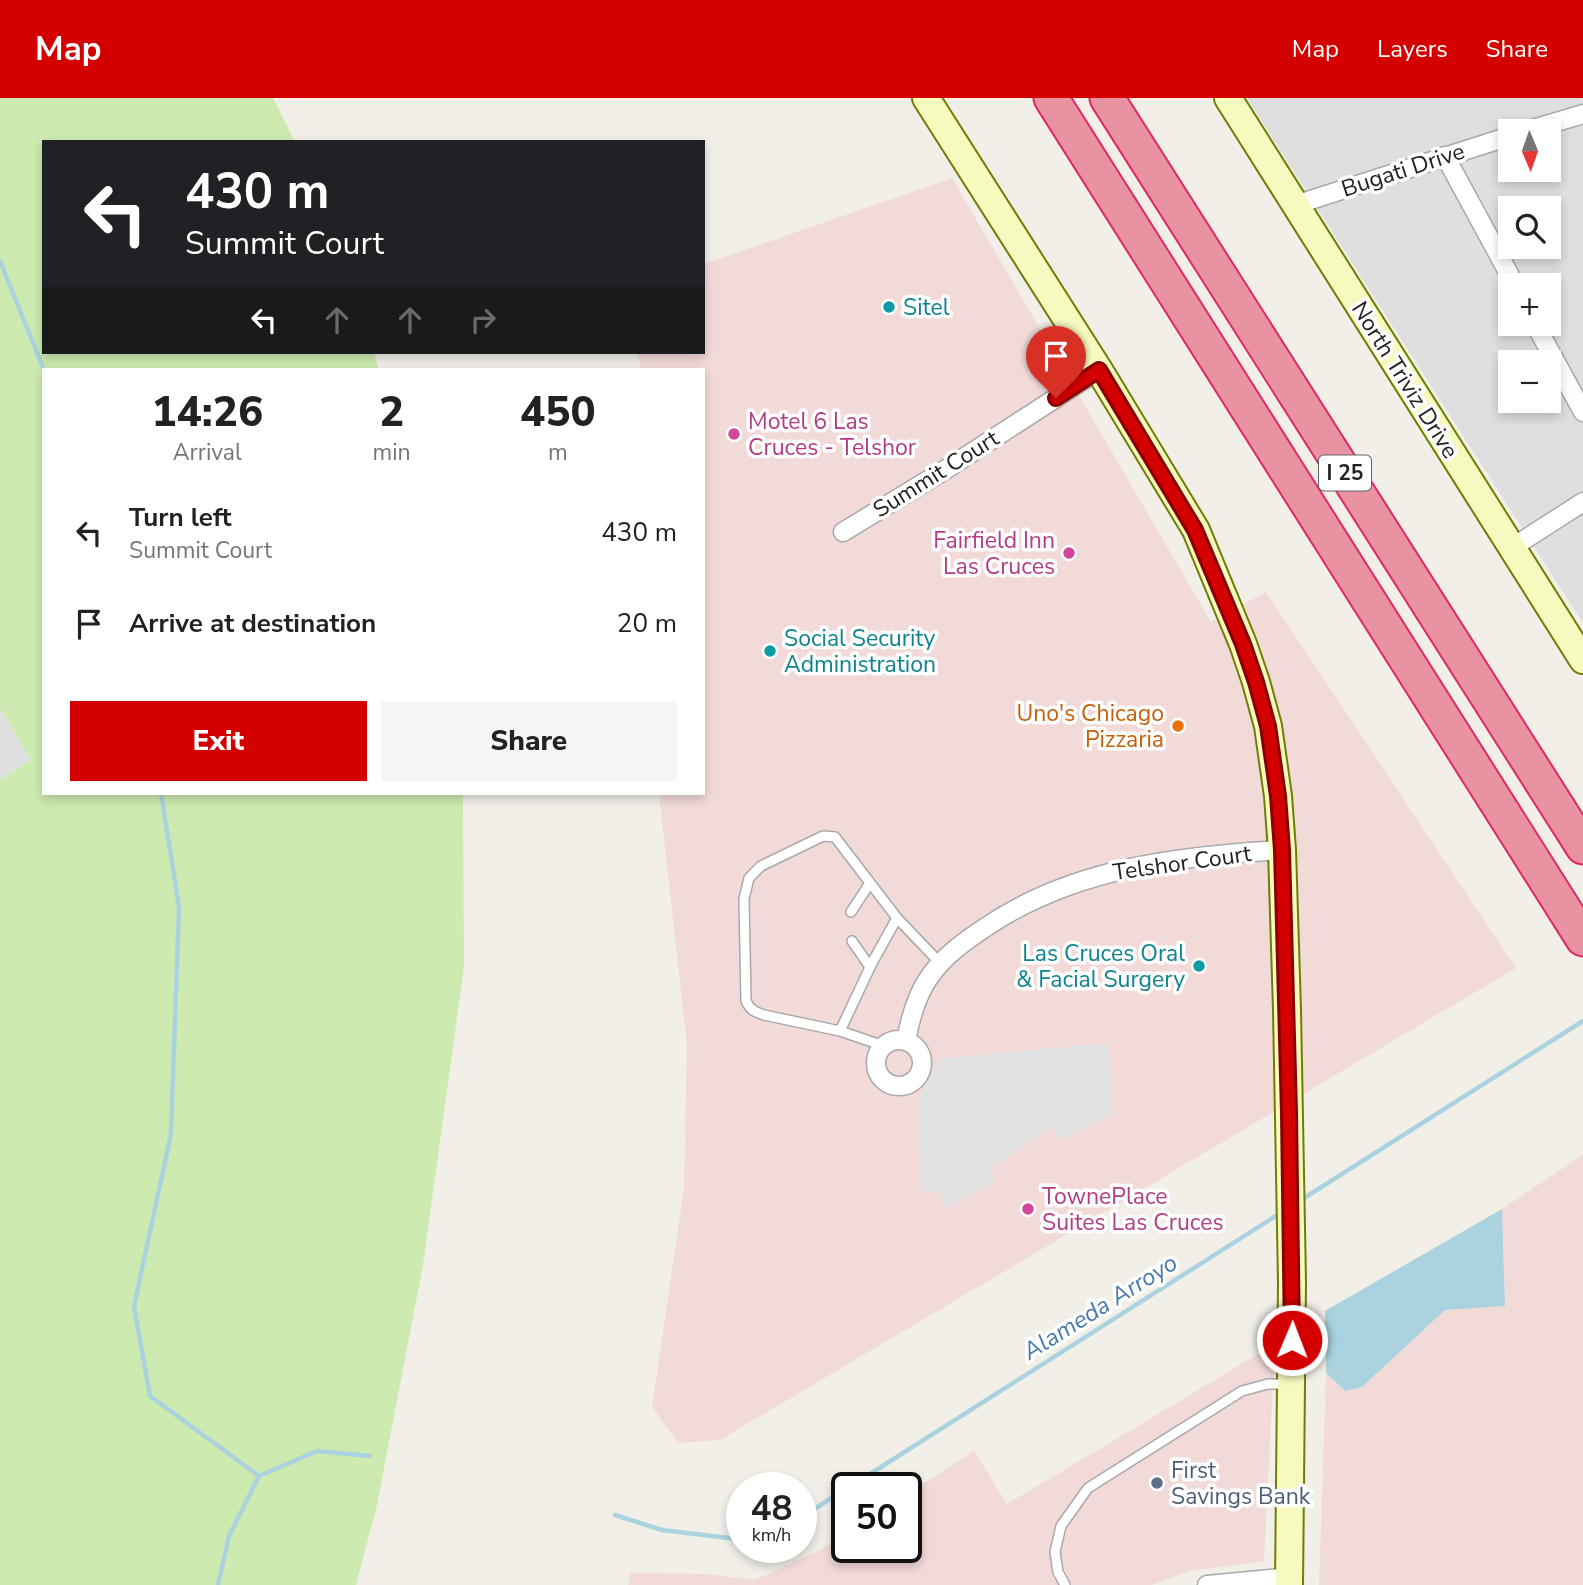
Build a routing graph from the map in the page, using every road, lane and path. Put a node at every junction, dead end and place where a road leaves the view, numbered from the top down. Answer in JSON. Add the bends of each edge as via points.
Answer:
{"nodes":[{"id":1,"x":926,"y":98,"type":"edge"},
{"id":2,"x":1051,"y":98,"type":"edge"},
{"id":3,"x":1107,"y":98,"type":"edge"},
{"id":4,"x":1228,"y":98,"type":"edge"},
{"id":5,"x":1583,"y":114,"type":"edge"},
{"id":6,"x":1561,"y":121,"type":"edge"},
{"id":7,"x":1498,"y":140,"type":"edge"},
{"id":8,"x":1445,"y":156,"type":"junction"},
{"id":9,"x":1295,"y":205,"type":"junction"},
{"id":10,"x":1508,"y":273,"type":"edge"},
{"id":11,"x":1542,"y":336,"type":"edge"},
{"id":12,"x":1099,"y":370,"type":"junction"},
{"id":13,"x":1583,"y":412,"type":"edge"},
{"id":14,"x":1583,"y":502,"type":"edge"},
{"id":15,"x":843,"y":532,"type":"dead end"},
{"id":16,"x":1510,"y":548,"type":"junction"},
{"id":17,"x":1583,"y":660,"type":"edge"},
{"id":18,"x":1583,"y":848,"type":"edge"},
{"id":19,"x":1282,"y":850,"type":"junction"},
{"id":20,"x":870,"y":883,"type":"junction"},
{"id":21,"x":851,"y":912,"type":"dead end"},
{"id":22,"x":897,"y":918,"type":"junction"},
{"id":23,"x":1583,"y":939,"type":"edge"},
{"id":24,"x":852,"y":940,"type":"dead end"},
{"id":25,"x":941,"y":964,"type":"junction"},
{"id":26,"x":870,"y":967,"type":"junction"},
{"id":27,"x":840,"y":1031,"type":"junction"},
{"id":28,"x":906,"y":1041,"type":"junction"},
{"id":29,"x":884,"y":1046,"type":"junction"},
{"id":30,"x":1292,"y":1383,"type":"junction"},
{"id":31,"x":1290,"y":1581,"type":"edge"},
{"id":32,"x":1065,"y":1585,"type":"edge"},
{"id":33,"x":1207,"y":1585,"type":"edge"}],
"edges":[{"from":1,"to":12,"type":"main road"},
{"from":2,"to":23,"type":"highway","number":"I 25"},
{"from":3,"to":18,"type":"highway","number":"I 25"},
{"from":4,"to":9,"type":"main road","name":"North Triviz Drive"},
{"from":5,"to":6,"type":"street"},
{"from":7,"to":8,"type":"street","name":"Bugati Drive"},
{"from":8,"to":9,"type":"street","name":"Bugati Drive"},
{"from":8,"to":10,"type":"street"},
{"from":9,"to":16,"type":"main road","name":"North Triviz Drive"},
{"from":11,"to":13,"type":"street"},
{"from":12,"to":15,"type":"street","name":"Summit Court"},
{"from":12,"to":19,"type":"main road","via":[[1195,530],[1243,644],[1268,726]]},
{"from":14,"to":16,"type":"street"},
{"from":16,"to":17,"type":"main road","name":"North Triviz Drive"},
{"from":19,"to":25,"type":"street","name":"Telshor Court","via":[[1155,862],[1049,892],[1008,912],[959,945]]},
{"from":19,"to":30,"type":"main road"},
{"from":20,"to":21,"type":"lane"},
{"from":20,"to":22,"type":"lane"},
{"from":20,"to":27,"type":"lane","via":[[835,837],[828,835],[761,866],[746,887],[748,1006],[764,1015]]},
{"from":22,"to":25,"type":"lane"},
{"from":22,"to":26,"type":"lane"},
{"from":24,"to":26,"type":"lane"},
{"from":25,"to":28,"type":"street","name":"Telshor Court","via":[[929,977],[910,1019]]},
{"from":26,"to":27,"type":"lane"},
{"from":27,"to":29,"type":"lane"},
{"from":28,"to":29,"type":"street","via":[[894,1040]]},
{"from":28,"to":29,"type":"street","via":[[918,1050],[922,1065],[915,1079],[901,1086],[887,1082],[877,1070],[877,1056]]},
{"from":30,"to":31,"type":"main road"},
{"from":30,"to":32,"type":"lane","via":[[1242,1391],[1088,1488],[1061,1526],[1055,1552]]},
{"from":31,"to":33,"type":"street"}]}
